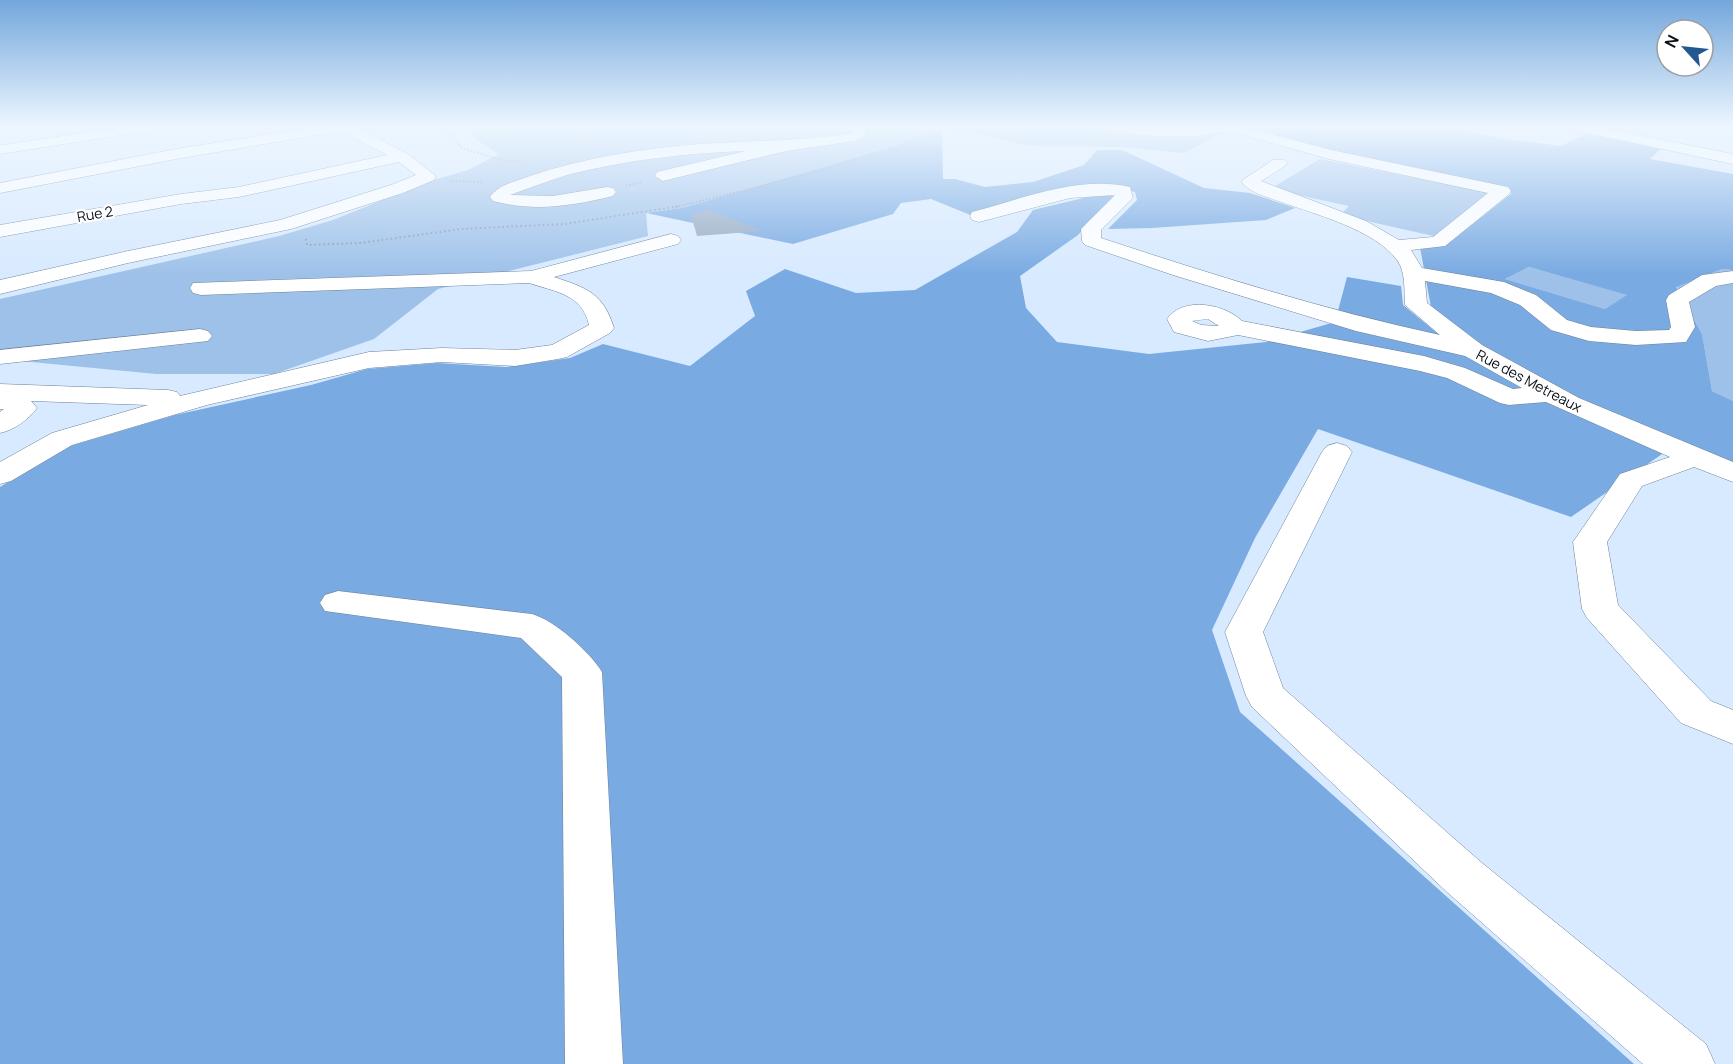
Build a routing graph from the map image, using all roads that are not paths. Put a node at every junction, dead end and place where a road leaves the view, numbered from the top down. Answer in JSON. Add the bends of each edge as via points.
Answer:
{"nodes":[{"id":1,"x":63,"y":176,"type":"edge"},
{"id":2,"x":315,"y":176,"type":"edge"},
{"id":3,"x":428,"y":176,"type":"edge"},
{"id":4,"x":551,"y":176,"type":"edge"},
{"id":5,"x":1258,"y":176,"type":"edge"},
{"id":6,"x":1430,"y":176,"type":"edge"},
{"id":7,"x":0,"y":188,"type":"edge"},
{"id":8,"x":607,"y":192,"type":"dead end"},
{"id":9,"x":979,"y":216,"type":"dead end"},
{"id":10,"x":0,"y":231,"type":"edge"},
{"id":11,"x":671,"y":240,"type":"dead end"},
{"id":12,"x":1405,"y":258,"type":"junction"},
{"id":13,"x":583,"y":263,"type":"junction"},
{"id":14,"x":531,"y":277,"type":"junction"},
{"id":15,"x":1733,"y":277,"type":"edge"},
{"id":16,"x":0,"y":287,"type":"edge"},
{"id":17,"x":201,"y":288,"type":"dead end"},
{"id":18,"x":580,"y":293,"type":"junction"},
{"id":19,"x":1234,"y":327,"type":"dead end"},
{"id":20,"x":200,"y":336,"type":"dead end"},
{"id":21,"x":1473,"y":350,"type":"junction"},
{"id":22,"x":0,"y":357,"type":"edge"},
{"id":23,"x":0,"y":392,"type":"edge"},
{"id":24,"x":1550,"y":394,"type":"junction"},
{"id":25,"x":0,"y":401,"type":"edge"},
{"id":26,"x":125,"y":409,"type":"junction"},
{"id":27,"x":0,"y":425,"type":"edge"},
{"id":28,"x":1338,"y":452,"type":"dead end"},
{"id":29,"x":1685,"y":459,"type":"junction"},
{"id":30,"x":1733,"y":473,"type":"edge"},
{"id":31,"x":0,"y":475,"type":"edge"},
{"id":32,"x":338,"y":603,"type":"dead end"},
{"id":33,"x":1733,"y":728,"type":"edge"},
{"id":34,"x":594,"y":1064,"type":"edge"},
{"id":35,"x":1686,"y":1064,"type":"edge"}],
"edges":[{"from":1,"to":7,"type":"street"},
{"from":2,"to":10,"type":"street","name":"Rue 2"},
{"from":3,"to":16,"type":"street","via":[[284,225]]},
{"from":4,"to":8,"type":"street","via":[[504,191],[500,196],[515,202],[531,202]]},
{"from":5,"to":12,"type":"street","via":[[1249,181],[1358,226]]},
{"from":6,"to":12,"type":"street","via":[[1502,191],[1438,242]]},
{"from":9,"to":21,"type":"street","via":[[1081,191],[1124,191],[1124,198],[1091,229],[1092,241],[1364,326]]},
{"from":11,"to":13,"type":"street"},
{"from":12,"to":15,"type":"street","via":[[1528,300],[1558,325],[1589,334],[1636,338],[1677,337],[1683,327],[1677,300],[1710,280]]},
{"from":12,"to":21,"type":"street","name":"Rue des Metreaux","via":[[1416,305]]},
{"from":13,"to":14,"type":"street"},
{"from":13,"to":18,"type":"street","via":[[579,272]]},
{"from":14,"to":17,"type":"street"},
{"from":14,"to":18,"type":"street"},
{"from":18,"to":26,"type":"street","via":[[597,310],[602,328],[558,352],[516,358],[442,355],[369,360],[200,399]]},
{"from":19,"to":24,"type":"street","via":[[1424,364],[1456,373],[1509,397]]},
{"from":20,"to":22,"type":"street"},
{"from":21,"to":24,"type":"street","name":"Rue des Metreaux"},
{"from":23,"to":26,"type":"street"},
{"from":24,"to":29,"type":"street","name":"Rue des Metreaux"},
{"from":25,"to":27,"type":"street","via":[[13,400],[23,408]]},
{"from":26,"to":31,"type":"street"},
{"from":28,"to":35,"type":"street","via":[[1244,632],[1266,696],[1465,878]]},
{"from":29,"to":30,"type":"street","name":"Rue des Metreaux"},
{"from":29,"to":33,"type":"street","via":[[1631,480],[1590,542],[1600,609],[1696,712]]},
{"from":32,"to":34,"type":"street","via":[[532,627],[582,672]]}]}
